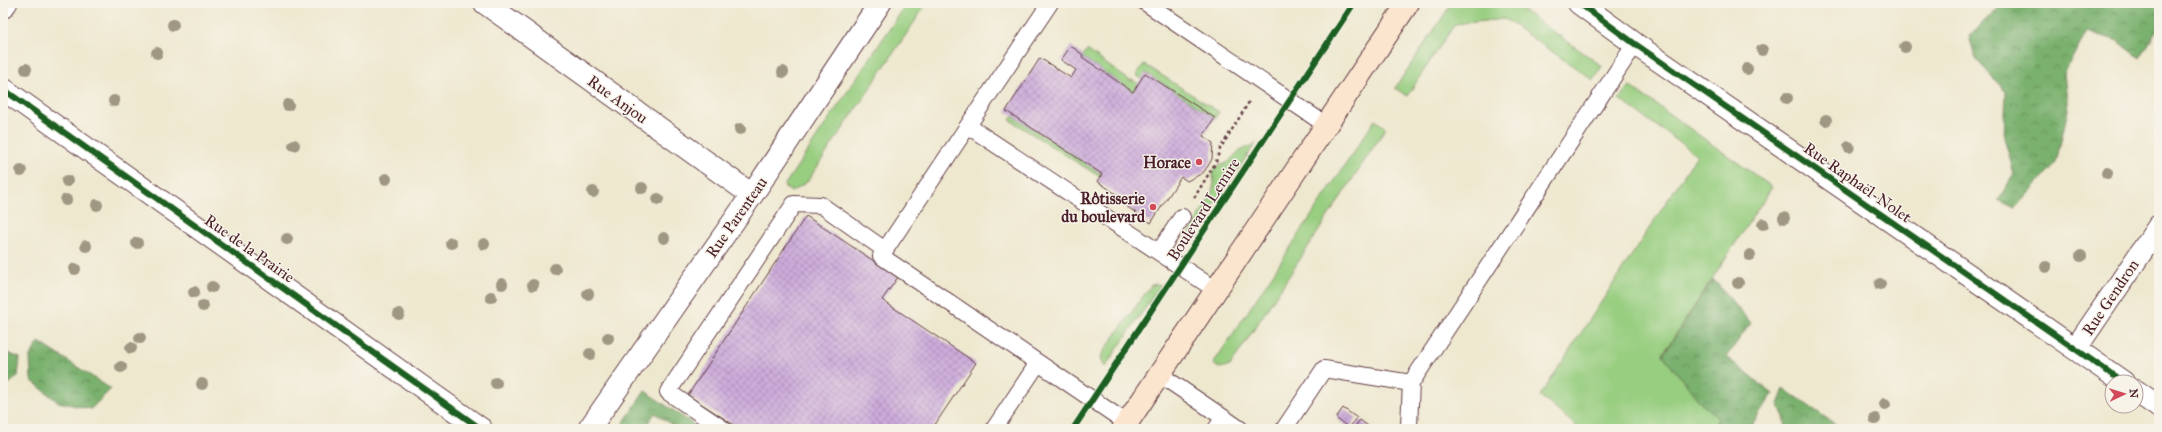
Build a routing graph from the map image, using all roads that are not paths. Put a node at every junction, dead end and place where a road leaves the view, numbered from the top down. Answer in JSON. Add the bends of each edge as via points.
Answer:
{"nodes":[{"id":1,"x":6,"y":3,"type":"edge"},
{"id":2,"x":485,"y":3,"type":"edge"},
{"id":3,"x":880,"y":3,"type":"edge"},
{"id":4,"x":1050,"y":3,"type":"edge"},
{"id":5,"x":1146,"y":3,"type":"edge"},
{"id":6,"x":1408,"y":3,"type":"edge"},
{"id":7,"x":1586,"y":5,"type":"edge"},
{"id":8,"x":3,"y":7,"type":"edge"},
{"id":9,"x":1635,"y":44,"type":"junction"},
{"id":10,"x":3,"y":88,"type":"edge"},
{"id":11,"x":1326,"y":125,"type":"junction"},
{"id":12,"x":968,"y":126,"type":"junction"},
{"id":13,"x":752,"y":195,"type":"junction"},
{"id":14,"x":1182,"y":217,"type":"road end"},
{"id":15,"x":2159,"y":226,"type":"edge"},
{"id":16,"x":886,"y":250,"type":"junction"},
{"id":17,"x":1159,"y":252,"type":"junction"},
{"id":18,"x":1216,"y":290,"type":"junction"},
{"id":19,"x":2076,"y":348,"type":"junction"},
{"id":20,"x":1038,"y":363,"type":"junction"},
{"id":21,"x":1159,"y":374,"type":"junction"},
{"id":22,"x":2112,"y":374,"type":"edge"},
{"id":23,"x":1411,"y":383,"type":"junction"},
{"id":24,"x":2144,"y":397,"type":"edge"},
{"id":25,"x":2159,"y":407,"type":"edge"},
{"id":26,"x":1220,"y":423,"type":"edge"},
{"id":27,"x":1125,"y":426,"type":"edge"},
{"id":28,"x":481,"y":429,"type":"edge"},
{"id":29,"x":589,"y":429,"type":"edge"},
{"id":30,"x":723,"y":429,"type":"edge"},
{"id":31,"x":994,"y":429,"type":"edge"},
{"id":32,"x":1240,"y":429,"type":"edge"},
{"id":33,"x":1284,"y":429,"type":"edge"},
{"id":34,"x":1407,"y":429,"type":"edge"}],
"edges":[{"from":1,"to":8,"type":"street"},
{"from":2,"to":13,"type":"street","name":"Rue Anjou"},
{"from":3,"to":13,"type":"street","name":"Rue Parenteau"},
{"from":4,"to":12,"type":"lane"},
{"from":5,"to":11,"type":"lane"},
{"from":6,"to":11,"type":"main road"},
{"from":7,"to":9,"type":"street","name":"Rue Raphaël-Nolet"},
{"from":9,"to":19,"type":"street","name":"Rue Raphaël-Nolet"},
{"from":9,"to":23,"type":"lane"},
{"from":10,"to":28,"type":"street","name":"Rue de la Prairie"},
{"from":11,"to":18,"type":"main road"},
{"from":12,"to":16,"type":"lane"},
{"from":12,"to":17,"type":"lane"},
{"from":13,"to":29,"type":"street","name":"Rue Parenteau"},
{"from":14,"to":17,"type":"lane"},
{"from":15,"to":19,"type":"street","name":"Rue Gendron"},
{"from":16,"to":20,"type":"lane","via":[[881,256]]},
{"from":16,"to":30,"type":"lane","via":[[821,205],[794,204],[668,392]]},
{"from":17,"to":18,"type":"lane"},
{"from":18,"to":21,"type":"main road"},
{"from":19,"to":22,"type":"street","name":"Rue Raphaël-Nolet"},
{"from":20,"to":27,"type":"lane"},
{"from":20,"to":31,"type":"lane"},
{"from":21,"to":26,"type":"lane"},
{"from":21,"to":27,"type":"main road"},
{"from":23,"to":33,"type":"lane","via":[[1324,369]]},
{"from":23,"to":34,"type":"lane"},
{"from":24,"to":25,"type":"street"},
{"from":26,"to":32,"type":"lane"}]}
